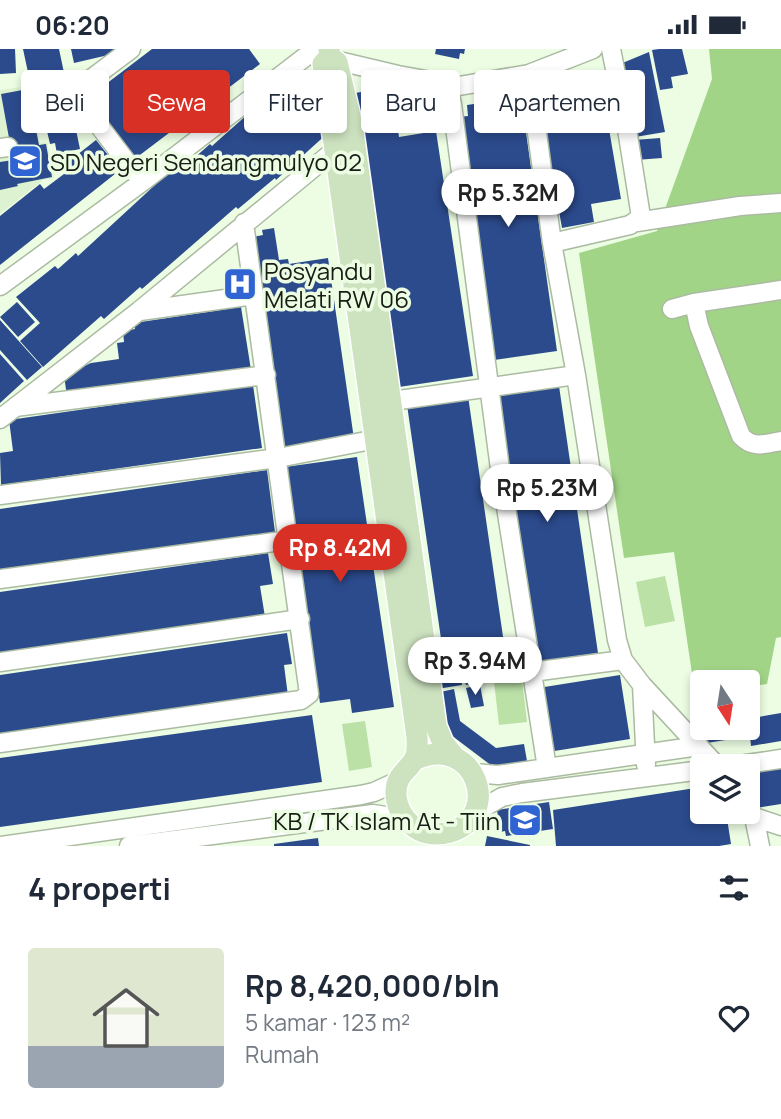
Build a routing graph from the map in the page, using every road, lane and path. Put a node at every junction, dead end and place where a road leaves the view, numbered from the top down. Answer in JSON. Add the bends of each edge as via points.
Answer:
{"nodes":[{"id":1,"x":131,"y":49,"type":"edge"},
{"id":2,"x":593,"y":49,"type":"edge"},
{"id":3,"x":611,"y":49,"type":"edge"},
{"id":4,"x":329,"y":53,"type":"edge"},
{"id":5,"x":382,"y":70,"type":"edge"},
{"id":6,"x":540,"y":70,"type":"edge"},
{"id":7,"x":456,"y":133,"type":"edge"},
{"id":8,"x":536,"y":133,"type":"edge"},
{"id":9,"x":335,"y":150,"type":"junction"},
{"id":10,"x":142,"y":182,"type":"junction"},
{"id":11,"x":351,"y":194,"type":"junction"},
{"id":12,"x":781,"y":204,"type":"edge"},
{"id":13,"x":637,"y":222,"type":"junction"},
{"id":14,"x":244,"y":223,"type":"junction"},
{"id":15,"x":552,"y":243,"type":"junction"},
{"id":16,"x":0,"y":286,"type":"edge"},
{"id":17,"x":781,"y":290,"type":"edge"},
{"id":18,"x":254,"y":295,"type":"junction"},
{"id":19,"x":694,"y":303,"type":"junction"},
{"id":20,"x":672,"y":309,"type":"dead end"},
{"id":21,"x":139,"y":311,"type":"junction"},
{"id":22,"x":266,"y":375,"type":"junction"},
{"id":23,"x":576,"y":375,"type":"junction"},
{"id":24,"x":489,"y":386,"type":"junction"},
{"id":25,"x":392,"y":401,"type":"junction"},
{"id":26,"x":15,"y":407,"type":"junction"},
{"id":27,"x":0,"y":419,"type":"edge"},
{"id":28,"x":397,"y":435,"type":"junction"},
{"id":29,"x":374,"y":439,"type":"junction"},
{"id":30,"x":781,"y":441,"type":"edge"},
{"id":31,"x":278,"y":458,"type":"junction"},
{"id":32,"x":0,"y":495,"type":"edge"},
{"id":33,"x":289,"y":540,"type":"junction"},
{"id":34,"x":0,"y":579,"type":"edge"},
{"id":35,"x":300,"y":619,"type":"junction"},
{"id":36,"x":623,"y":660,"type":"junction"},
{"id":37,"x":0,"y":662,"type":"edge"},
{"id":38,"x":532,"y":672,"type":"junction"},
{"id":39,"x":642,"y":685,"type":"junction"},
{"id":40,"x":0,"y":743,"type":"edge"},
{"id":41,"x":699,"y":745,"type":"junction"},
{"id":42,"x":645,"y":754,"type":"junction"},
{"id":43,"x":707,"y":754,"type":"edge"},
{"id":44,"x":453,"y":755,"type":"junction"},
{"id":45,"x":414,"y":759,"type":"junction"},
{"id":46,"x":781,"y":759,"type":"edge"},
{"id":47,"x":760,"y":762,"type":"edge"},
{"id":48,"x":547,"y":768,"type":"junction"},
{"id":49,"x":690,"y":772,"type":"edge"},
{"id":50,"x":474,"y":773,"type":"junction"},
{"id":51,"x":647,"y":777,"type":"junction"},
{"id":52,"x":398,"y":781,"type":"junction"},
{"id":53,"x":474,"y":813,"type":"junction"},
{"id":54,"x":760,"y":816,"type":"edge"},
{"id":55,"x":405,"y":819,"type":"junction"},
{"id":56,"x":754,"y":824,"type":"edge"},
{"id":57,"x":781,"y":826,"type":"edge"},
{"id":58,"x":455,"y":839,"type":"edge"},
{"id":59,"x":429,"y":840,"type":"edge"},
{"id":60,"x":0,"y":846,"type":"edge"},
{"id":61,"x":129,"y":846,"type":"edge"},
{"id":62,"x":760,"y":846,"type":"edge"}],
"edges":[{"from":1,"to":10,"type":"street","via":[[79,88],[81,102]]},
{"from":2,"to":6,"type":"street"},
{"from":3,"to":13,"type":"street","via":[[642,213]]},
{"from":4,"to":5,"type":"street"},
{"from":4,"to":9,"type":"main road","via":[[323,64]]},
{"from":4,"to":10,"type":"street","via":[[309,54]]},
{"from":4,"to":11,"type":"main road","via":[[337,62],[352,125]]},
{"from":7,"to":24,"type":"street"},
{"from":8,"to":15,"type":"street"},
{"from":9,"to":11,"type":"main road"},
{"from":9,"to":14,"type":"street"},
{"from":10,"to":16,"type":"street"},
{"from":11,"to":25,"type":"main road"},
{"from":11,"to":29,"type":"main road"},
{"from":12,"to":13,"type":"street"},
{"from":13,"to":15,"type":"street"},
{"from":14,"to":18,"type":"street"},
{"from":14,"to":21,"type":"street"},
{"from":15,"to":23,"type":"street"},
{"from":17,"to":19,"type":"street"},
{"from":18,"to":21,"type":"street"},
{"from":18,"to":22,"type":"street"},
{"from":19,"to":20,"type":"street"},
{"from":19,"to":30,"type":"street","via":[[741,436],[755,446]]},
{"from":21,"to":26,"type":"street"},
{"from":22,"to":26,"type":"street"},
{"from":22,"to":31,"type":"street"},
{"from":23,"to":24,"type":"street"},
{"from":23,"to":36,"type":"street"},
{"from":24,"to":25,"type":"street"},
{"from":24,"to":38,"type":"street"},
{"from":25,"to":28,"type":"main road"},
{"from":26,"to":27,"type":"street"},
{"from":28,"to":29,"type":"street"},
{"from":28,"to":44,"type":"main road","via":[[436,726]]},
{"from":29,"to":31,"type":"street"},
{"from":29,"to":45,"type":"main road","via":[[417,737]]},
{"from":31,"to":32,"type":"street"},
{"from":31,"to":33,"type":"street"},
{"from":33,"to":34,"type":"street"},
{"from":33,"to":35,"type":"street"},
{"from":35,"to":37,"type":"street"},
{"from":35,"to":40,"type":"street","via":[[310,690],[301,700]]},
{"from":36,"to":38,"type":"street"},
{"from":36,"to":39,"type":"street"},
{"from":38,"to":48,"type":"street"},
{"from":39,"to":41,"type":"street"},
{"from":39,"to":42,"type":"street"},
{"from":41,"to":42,"type":"street"},
{"from":41,"to":43,"type":"street"},
{"from":42,"to":48,"type":"street"},
{"from":42,"to":51,"type":"street"},
{"from":44,"to":45,"type":"main road","via":[[427,754]]},
{"from":44,"to":50,"type":"main road"},
{"from":45,"to":52,"type":"main road"},
{"from":46,"to":47,"type":"street"},
{"from":48,"to":50,"type":"street","via":[[498,775]]},
{"from":49,"to":51,"type":"street"},
{"from":50,"to":53,"type":"main road","via":[[478,786]]},
{"from":51,"to":53,"type":"street","via":[[502,797]]},
{"from":52,"to":55,"type":"main road","via":[[398,807]]},
{"from":52,"to":60,"type":"street","via":[[361,795]]},
{"from":53,"to":58,"type":"main road"},
{"from":54,"to":57,"type":"street"},
{"from":55,"to":59,"type":"main road"},
{"from":55,"to":61,"type":"street","via":[[373,814]]},
{"from":56,"to":62,"type":"street"},
{"from":58,"to":59,"type":"main road","via":[[441,835]]}]}
